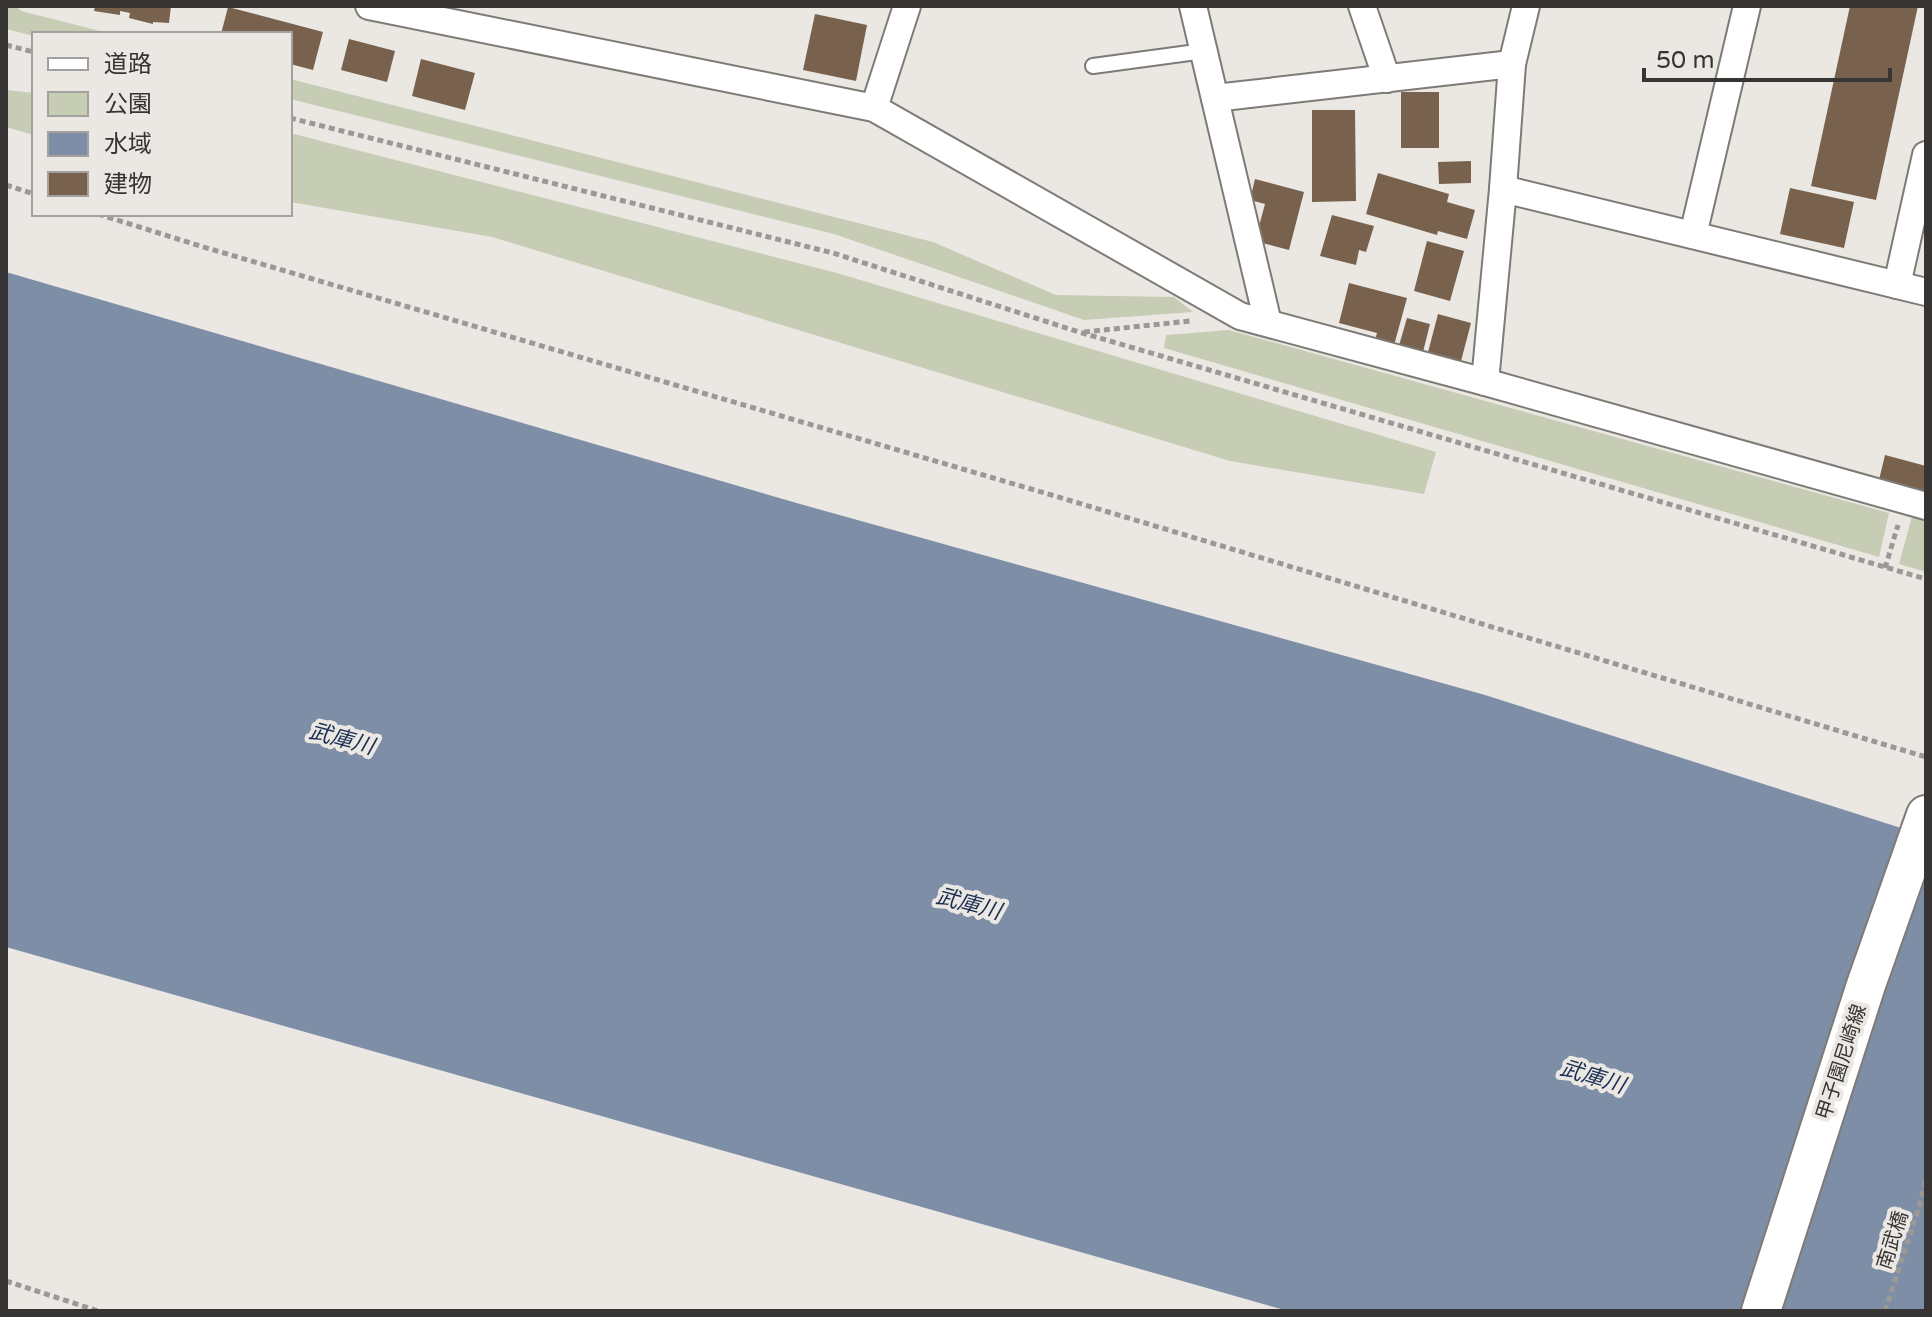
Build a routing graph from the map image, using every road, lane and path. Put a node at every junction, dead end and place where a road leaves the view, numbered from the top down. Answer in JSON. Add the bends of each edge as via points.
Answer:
{"nodes":[{"id":1,"x":374,"y":6,"type":"edge"},
{"id":2,"x":907,"y":6,"type":"edge"},
{"id":3,"x":1193,"y":6,"type":"edge"},
{"id":4,"x":1362,"y":6,"type":"edge"},
{"id":5,"x":1526,"y":6,"type":"edge"},
{"id":6,"x":1747,"y":6,"type":"edge"},
{"id":7,"x":6,"y":45,"type":"edge"},
{"id":8,"x":1204,"y":51,"type":"junction"},
{"id":9,"x":32,"y":52,"type":"edge"},
{"id":10,"x":1512,"y":64,"type":"junction"},
{"id":11,"x":1093,"y":66,"type":"dead end"},
{"id":12,"x":1387,"y":79,"type":"junction"},
{"id":13,"x":1215,"y":98,"type":"junction"},
{"id":14,"x":874,"y":108,"type":"junction"},
{"id":15,"x":292,"y":118,"type":"edge"},
{"id":16,"x":1926,"y":155,"type":"edge"},
{"id":17,"x":6,"y":185,"type":"edge"},
{"id":18,"x":1503,"y":189,"type":"junction"},
{"id":19,"x":32,"y":193,"type":"edge"},
{"id":20,"x":104,"y":216,"type":"edge"},
{"id":21,"x":1693,"y":235,"type":"junction"},
{"id":22,"x":1897,"y":285,"type":"junction"},
{"id":23,"x":1926,"y":292,"type":"edge"},
{"id":24,"x":1240,"y":316,"type":"junction"},
{"id":25,"x":1268,"y":323,"type":"junction"},
{"id":26,"x":1079,"y":332,"type":"junction"},
{"id":27,"x":1485,"y":382,"type":"junction"},
{"id":28,"x":1914,"y":510,"type":"edge"},
{"id":29,"x":1885,"y":568,"type":"junction"},
{"id":30,"x":1926,"y":579,"type":"edge"},
{"id":31,"x":1926,"y":757,"type":"edge"},
{"id":32,"x":1926,"y":815,"type":"edge"},
{"id":33,"x":1926,"y":1177,"type":"edge"},
{"id":34,"x":6,"y":1281,"type":"edge"},
{"id":35,"x":98,"y":1311,"type":"edge"},
{"id":36,"x":1761,"y":1311,"type":"edge"},
{"id":37,"x":1885,"y":1311,"type":"edge"}],
"edges":[{"from":1,"to":14,"type":"street"},
{"from":2,"to":14,"type":"street"},
{"from":3,"to":8,"type":"street"},
{"from":4,"to":12,"type":"street"},
{"from":5,"to":10,"type":"street"},
{"from":6,"to":21,"type":"street"},
{"from":7,"to":9,"type":"path"},
{"from":8,"to":11,"type":"lane"},
{"from":8,"to":13,"type":"street"},
{"from":10,"to":12,"type":"street"},
{"from":10,"to":18,"type":"street"},
{"from":12,"to":13,"type":"street"},
{"from":13,"to":25,"type":"street"},
{"from":14,"to":24,"type":"street"},
{"from":15,"to":26,"type":"path","via":[[833,253]]},
{"from":16,"to":22,"type":"street"},
{"from":17,"to":19,"type":"path"},
{"from":18,"to":21,"type":"street"},
{"from":18,"to":27,"type":"street"},
{"from":20,"to":31,"type":"path"},
{"from":21,"to":22,"type":"street"},
{"from":22,"to":23,"type":"street"},
{"from":24,"to":25,"type":"street"},
{"from":24,"to":26,"type":"path"},
{"from":25,"to":27,"type":"street"},
{"from":26,"to":29,"type":"path"},
{"from":27,"to":28,"type":"street"},
{"from":28,"to":29,"type":"path"},
{"from":29,"to":30,"type":"path"},
{"from":32,"to":36,"type":"main road","name":"甲子園尼崎線"},
{"from":33,"to":37,"type":"path","name":"南武橋"},
{"from":34,"to":35,"type":"path"}]}
